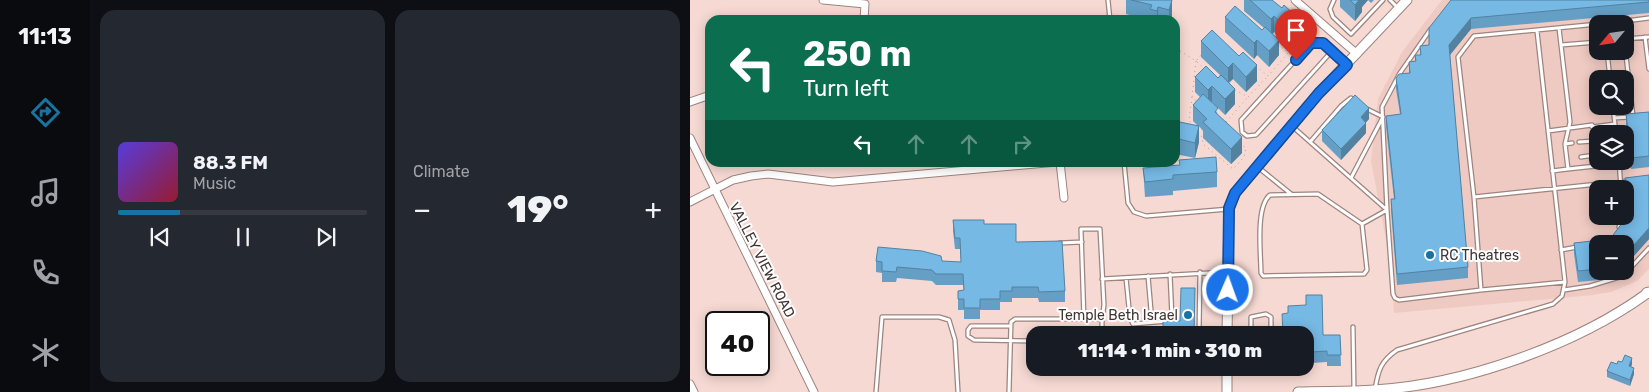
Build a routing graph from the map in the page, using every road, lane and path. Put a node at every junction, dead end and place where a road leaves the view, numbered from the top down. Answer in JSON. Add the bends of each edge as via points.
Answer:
{"nodes":[{"id":1,"x":823,"y":0,"type":"edge"},
{"id":2,"x":1108,"y":0,"type":"edge"},
{"id":3,"x":1295,"y":0,"type":"edge"},
{"id":4,"x":1334,"y":0,"type":"edge"},
{"id":5,"x":1383,"y":0,"type":"edge"},
{"id":6,"x":1390,"y":0,"type":"edge"},
{"id":7,"x":1407,"y":0,"type":"edge"},
{"id":8,"x":1399,"y":9,"type":"junction"},
{"id":9,"x":864,"y":15,"type":"edge"},
{"id":10,"x":1110,"y":15,"type":"edge"},
{"id":11,"x":1649,"y":18,"type":"edge"},
{"id":12,"x":1634,"y":20,"type":"edge"},
{"id":13,"x":1291,"y":23,"type":"edge"},
{"id":14,"x":1589,"y":25,"type":"edge"},
{"id":15,"x":1559,"y":28,"type":"junction"},
{"id":16,"x":1431,"y":29,"type":"edge"},
{"id":17,"x":1537,"y":31,"type":"junction"},
{"id":18,"x":1647,"y":37,"type":"edge"},
{"id":19,"x":1634,"y":38,"type":"edge"},
{"id":20,"x":1272,"y":41,"type":"edge"},
{"id":21,"x":1589,"y":43,"type":"edge"},
{"id":22,"x":1561,"y":45,"type":"junction"},
{"id":23,"x":1180,"y":51,"type":"edge"},
{"id":24,"x":1332,"y":51,"type":"junction"},
{"id":25,"x":1288,"y":53,"type":"junction"},
{"id":26,"x":1357,"y":54,"type":"junction"},
{"id":27,"x":1201,"y":55,"type":"dead end"},
{"id":28,"x":1296,"y":60,"type":"junction"},
{"id":29,"x":1627,"y":60,"type":"edge"},
{"id":30,"x":1196,"y":61,"type":"junction"},
{"id":31,"x":1249,"y":63,"type":"edge"},
{"id":32,"x":1347,"y":65,"type":"junction"},
{"id":33,"x":1649,"y":69,"type":"edge"},
{"id":34,"x":1210,"y":73,"type":"edge"},
{"id":35,"x":1268,"y":76,"type":"junction"},
{"id":36,"x":1231,"y":88,"type":"edge"},
{"id":37,"x":705,"y":97,"type":"edge"},
{"id":38,"x":1192,"y":97,"type":"junction"},
{"id":39,"x":1248,"y":98,"type":"junction"},
{"id":40,"x":1356,"y":101,"type":"edge"},
{"id":41,"x":690,"y":102,"type":"edge"},
{"id":42,"x":1198,"y":103,"type":"edge"},
{"id":43,"x":1362,"y":106,"type":"edge"},
{"id":44,"x":1614,"y":115,"type":"edge"},
{"id":45,"x":1633,"y":116,"type":"junction"},
{"id":46,"x":1641,"y":116,"type":"edge"},
{"id":47,"x":1383,"y":117,"type":"junction"},
{"id":48,"x":1614,"y":118,"type":"junction"},
{"id":49,"x":1224,"y":124,"type":"edge"},
{"id":50,"x":1615,"y":124,"type":"joint"},
{"id":51,"x":1193,"y":126,"type":"edge"},
{"id":52,"x":1291,"y":126,"type":"junction"},
{"id":53,"x":1568,"y":128,"type":"junction"},
{"id":54,"x":1198,"y":131,"type":"edge"},
{"id":55,"x":1548,"y":131,"type":"junction"},
{"id":56,"x":690,"y":138,"type":"edge"},
{"id":57,"x":1589,"y":141,"type":"edge"},
{"id":58,"x":1239,"y":142,"type":"edge"},
{"id":59,"x":1310,"y":142,"type":"junction"},
{"id":60,"x":1579,"y":142,"type":"dead end"},
{"id":61,"x":1572,"y":143,"type":"dead end"},
{"id":62,"x":1565,"y":144,"type":"junction"},
{"id":63,"x":1589,"y":156,"type":"edge"},
{"id":64,"x":1581,"y":157,"type":"dead end"},
{"id":65,"x":1573,"y":158,"type":"dead end"},
{"id":66,"x":1567,"y":159,"type":"junction"},
{"id":67,"x":1257,"y":166,"type":"junction"},
{"id":68,"x":1002,"y":167,"type":"edge"},
{"id":69,"x":1059,"y":167,"type":"edge"},
{"id":70,"x":1124,"y":167,"type":"edge"},
{"id":71,"x":1589,"y":167,"type":"edge"},
{"id":72,"x":1568,"y":169,"type":"junction"},
{"id":73,"x":1552,"y":171,"type":"junction"},
{"id":74,"x":1350,"y":178,"type":"junction"},
{"id":75,"x":1589,"y":185,"type":"edge"},
{"id":76,"x":1554,"y":188,"type":"junction"},
{"id":77,"x":713,"y":190,"type":"junction"},
{"id":78,"x":1291,"y":195,"type":"junction"},
{"id":79,"x":1474,"y":197,"type":"junction"},
{"id":80,"x":1064,"y":198,"type":"dead end"},
{"id":81,"x":690,"y":202,"type":"edge"},
{"id":82,"x":1229,"y":208,"type":"junction"},
{"id":83,"x":1387,"y":210,"type":"junction"},
{"id":84,"x":1362,"y":224,"type":"junction"},
{"id":85,"x":1621,"y":225,"type":"edge"},
{"id":86,"x":1614,"y":234,"type":"edge"},
{"id":87,"x":1082,"y":242,"type":"junction"},
{"id":88,"x":1052,"y":243,"type":"edge"},
{"id":89,"x":1578,"y":247,"type":"edge"},
{"id":90,"x":1649,"y":248,"type":"edge"},
{"id":91,"x":1561,"y":250,"type":"junction"},
{"id":92,"x":1200,"y":272,"type":"junction"},
{"id":93,"x":1229,"y":272,"type":"junction"},
{"id":94,"x":1170,"y":274,"type":"junction"},
{"id":95,"x":1148,"y":276,"type":"junction"},
{"id":96,"x":1126,"y":278,"type":"junction"},
{"id":97,"x":1102,"y":279,"type":"junction"},
{"id":98,"x":1566,"y":282,"type":"junction"},
{"id":99,"x":1481,"y":290,"type":"junction"},
{"id":100,"x":1564,"y":290,"type":"junction"},
{"id":101,"x":1648,"y":293,"type":"edge"},
{"id":102,"x":1084,"y":319,"type":"junction"},
{"id":103,"x":1102,"y":319,"type":"junction"},
{"id":104,"x":1152,"y":322,"type":"junction"},
{"id":105,"x":1009,"y":326,"type":"junction"},
{"id":106,"x":1102,"y":326,"type":"edge"},
{"id":107,"x":1199,"y":326,"type":"edge"},
{"id":108,"x":1227,"y":326,"type":"edge"},
{"id":109,"x":1251,"y":326,"type":"edge"},
{"id":110,"x":1271,"y":326,"type":"edge"},
{"id":111,"x":1353,"y":327,"type":"dead end"},
{"id":112,"x":1026,"y":340,"type":"edge"},
{"id":113,"x":1009,"y":341,"type":"junction"},
{"id":114,"x":1225,"y":376,"type":"edge"},
{"id":115,"x":690,"y":384,"type":"edge"},
{"id":116,"x":1400,"y":390,"type":"edge"},
{"id":117,"x":1354,"y":391,"type":"junction"},
{"id":118,"x":1375,"y":391,"type":"edge"},
{"id":119,"x":694,"y":392,"type":"edge"},
{"id":120,"x":814,"y":392,"type":"edge"},
{"id":121,"x":876,"y":392,"type":"edge"},
{"id":122,"x":958,"y":392,"type":"edge"},
{"id":123,"x":1010,"y":392,"type":"edge"},
{"id":124,"x":1227,"y":392,"type":"edge"},
{"id":125,"x":1298,"y":392,"type":"edge"}],
"edges":[{"from":1,"to":9,"type":"street","via":[[865,4]]},
{"from":2,"to":10,"type":"lane"},
{"from":3,"to":26,"type":"street"},
{"from":4,"to":5,"type":"lane","via":[[1330,10],[1333,17],[1351,34]]},
{"from":6,"to":8,"type":"lane"},
{"from":7,"to":8,"type":"street"},
{"from":8,"to":26,"type":"street"},
{"from":11,"to":12,"type":"lane"},
{"from":13,"to":25,"type":"path","via":[[1304,35]]},
{"from":14,"to":15,"type":"lane"},
{"from":15,"to":17,"type":"lane"},
{"from":15,"to":22,"type":"lane"},
{"from":16,"to":47,"type":"lane","via":[[1400,73],[1382,107]]},
{"from":17,"to":55,"type":"lane"},
{"from":17,"to":79,"type":"lane","via":[[1474,36],[1458,57]]},
{"from":18,"to":19,"type":"lane"},
{"from":18,"to":33,"type":"lane"},
{"from":20,"to":25,"type":"path"},
{"from":21,"to":22,"type":"lane"},
{"from":22,"to":53,"type":"lane"},
{"from":23,"to":30,"type":"path"},
{"from":24,"to":28,"type":"lane","via":[[1323,43],[1311,43]]},
{"from":24,"to":28,"type":"lane","via":[[1256,135],[1247,136],[1242,132],[1241,120]]},
{"from":24,"to":32,"type":"lane"},
{"from":25,"to":28,"type":"path"},
{"from":25,"to":35,"type":"path"},
{"from":26,"to":32,"type":"street"},
{"from":27,"to":30,"type":"path"},
{"from":29,"to":45,"type":"lane"},
{"from":30,"to":34,"type":"path"},
{"from":30,"to":38,"type":"path"},
{"from":31,"to":35,"type":"path"},
{"from":32,"to":52,"type":"street"},
{"from":35,"to":39,"type":"path"},
{"from":36,"to":39,"type":"path"},
{"from":37,"to":41,"type":"street"},
{"from":38,"to":42,"type":"path"},
{"from":38,"to":51,"type":"path","via":[[1189,120]]},
{"from":39,"to":49,"type":"path"},
{"from":40,"to":59,"type":"lane","via":[[1351,98],[1341,106]]},
{"from":43,"to":47,"type":"lane"},
{"from":44,"to":48,"type":"lane"},
{"from":45,"to":46,"type":"lane"},
{"from":45,"to":48,"type":"lane"},
{"from":47,"to":74,"type":"lane"},
{"from":47,"to":83,"type":"lane"},
{"from":48,"to":50,"type":"lane"},
{"from":50,"to":53,"type":"lane"},
{"from":52,"to":59,"type":"lane"},
{"from":52,"to":67,"type":"street"},
{"from":53,"to":55,"type":"lane"},
{"from":53,"to":62,"type":"lane"},
{"from":54,"to":58,"type":"path","via":[[1203,144],[1233,169],[1244,158],[1246,148]]},
{"from":55,"to":73,"type":"lane"},
{"from":56,"to":77,"type":"street","name":"VALLEY VIEW ROAD"},
{"from":57,"to":60,"type":"lane"},
{"from":59,"to":74,"type":"lane"},
{"from":61,"to":62,"type":"lane"},
{"from":62,"to":66,"type":"lane"},
{"from":63,"to":64,"type":"lane"},
{"from":65,"to":66,"type":"lane"},
{"from":66,"to":72,"type":"lane"},
{"from":67,"to":78,"type":"lane"},
{"from":67,"to":82,"type":"street","via":[[1235,193]]},
{"from":68,"to":77,"type":"street","via":[[832,182],[768,174],[733,180]]},
{"from":69,"to":80,"type":"street"},
{"from":70,"to":82,"type":"lane","via":[[1128,203],[1134,212],[1146,216]]},
{"from":71,"to":72,"type":"lane"},
{"from":72,"to":73,"type":"lane"},
{"from":73,"to":76,"type":"lane"},
{"from":74,"to":83,"type":"lane"},
{"from":75,"to":76,"type":"lane"},
{"from":76,"to":79,"type":"lane"},
{"from":76,"to":91,"type":"lane"},
{"from":77,"to":81,"type":"street"},
{"from":77,"to":120,"type":"street","name":"VALLEY VIEW ROAD"},
{"from":78,"to":84,"type":"lane","via":[[1323,196]]},
{"from":78,"to":84,"type":"lane","via":[[1270,195],[1263,204],[1263,276],[1364,274],[1368,265]]},
{"from":79,"to":99,"type":"lane"},
{"from":82,"to":93,"type":"street"},
{"from":83,"to":84,"type":"lane"},
{"from":83,"to":99,"type":"lane","via":[[1392,294],[1395,298]]},
{"from":85,"to":86,"type":"lane"},
{"from":87,"to":88,"type":"lane"},
{"from":87,"to":97,"type":"lane","via":[[1081,229],[1100,228]]},
{"from":87,"to":102,"type":"lane"},
{"from":89,"to":91,"type":"lane"},
{"from":90,"to":100,"type":"lane","via":[[1623,276]]},
{"from":91,"to":98,"type":"lane"},
{"from":92,"to":93,"type":"lane"},
{"from":92,"to":94,"type":"lane"},
{"from":92,"to":107,"type":"lane"},
{"from":93,"to":108,"type":"street"},
{"from":94,"to":95,"type":"lane"},
{"from":94,"to":104,"type":"lane","via":[[1172,316],[1168,320]]},
{"from":95,"to":96,"type":"lane"},
{"from":95,"to":104,"type":"lane"},
{"from":96,"to":97,"type":"lane"},
{"from":96,"to":104,"type":"lane","via":[[1133,324]]},
{"from":97,"to":103,"type":"lane"},
{"from":98,"to":99,"type":"lane"},
{"from":98,"to":100,"type":"lane"},
{"from":100,"to":118,"type":"lane","via":[[1553,304],[1397,350],[1384,359],[1378,370]]},
{"from":101,"to":116,"type":"street","via":[[1608,319],[1540,352]]},
{"from":102,"to":103,"type":"lane"},
{"from":102,"to":105,"type":"lane","via":[[1015,319]]},
{"from":103,"to":106,"type":"lane"},
{"from":105,"to":113,"type":"lane"},
{"from":105,"to":113,"type":"lane","via":[[971,326],[968,333],[972,339]]},
{"from":109,"to":110,"type":"lane","via":[[1251,317],[1266,314],[1271,317]]},
{"from":111,"to":117,"type":"lane"},
{"from":112,"to":113,"type":"lane"},
{"from":113,"to":123,"type":"lane"},
{"from":114,"to":124,"type":"street"},
{"from":115,"to":119,"type":"street"},
{"from":116,"to":118,"type":"street"},
{"from":117,"to":118,"type":"street"},
{"from":117,"to":125,"type":"street"},
{"from":121,"to":122,"type":"lane","via":[[882,317],[939,317],[949,320],[955,340]]}]}
